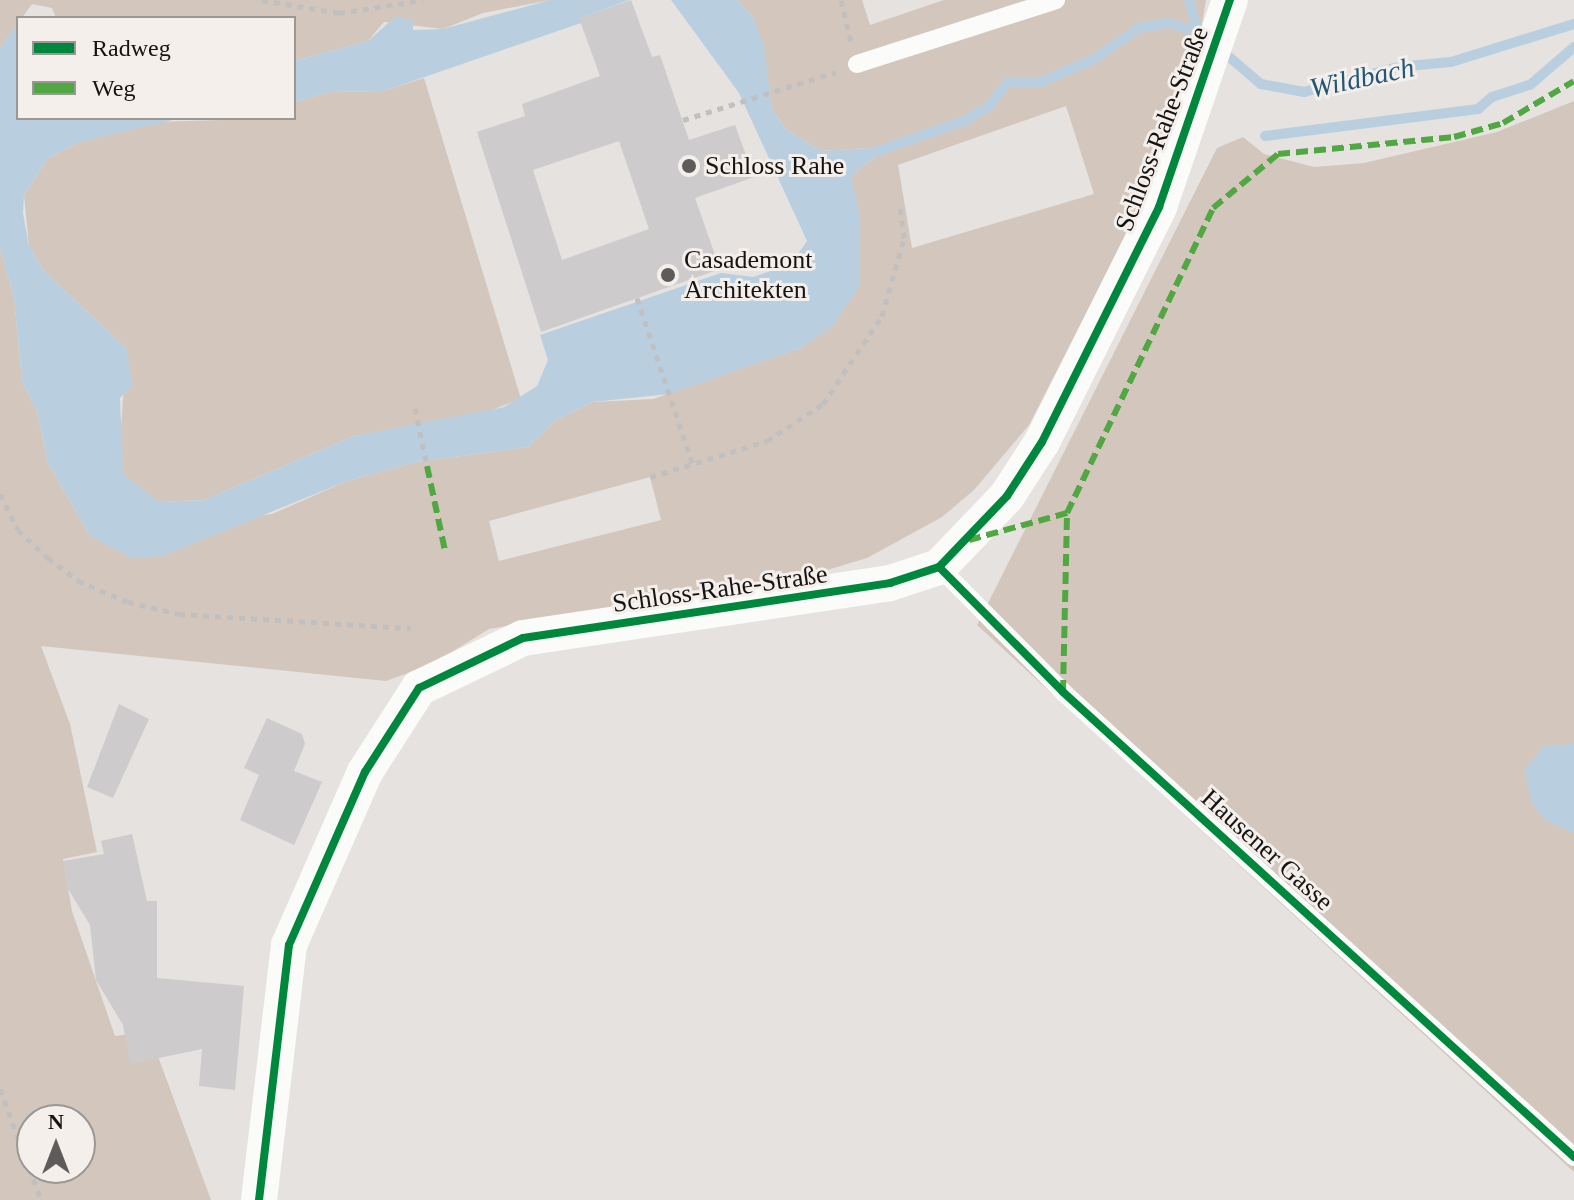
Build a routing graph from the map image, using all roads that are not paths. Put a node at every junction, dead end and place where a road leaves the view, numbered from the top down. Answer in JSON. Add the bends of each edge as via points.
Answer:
{"nodes":[{"id":1,"x":1056,"y":0,"type":"edge"},
{"id":2,"x":1230,"y":0,"type":"edge"},
{"id":3,"x":857,"y":64,"type":"road end"},
{"id":4,"x":939,"y":567,"type":"junction"},
{"id":5,"x":1574,"y":1157,"type":"edge"},
{"id":6,"x":259,"y":1200,"type":"edge"}],
"edges":[{"from":1,"to":3,"type":"lane"},
{"from":2,"to":4,"type":"street","name":"Schloss-Rahe-Straße","via":[[1159,207],[1042,442],[1007,496]]},
{"from":4,"to":5,"type":"lane","name":"Hausener Gasse","via":[[1063,692]]},
{"from":4,"to":6,"type":"street","name":"Schloss-Rahe-Straße","via":[[890,583],[523,638],[419,688],[365,772],[289,945]]}]}
